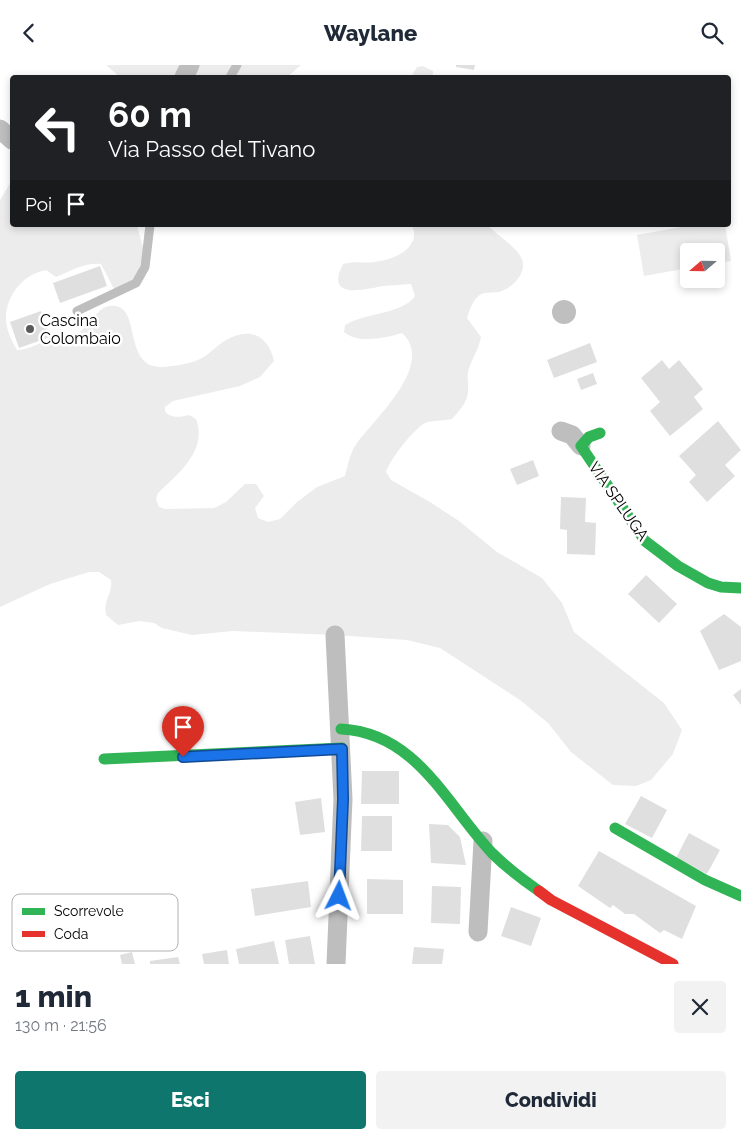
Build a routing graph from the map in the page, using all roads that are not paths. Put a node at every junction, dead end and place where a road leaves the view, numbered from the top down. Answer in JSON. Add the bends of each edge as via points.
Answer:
{"nodes":[{"id":1,"x":0,"y":129,"type":"edge"},
{"id":2,"x":10,"y":138,"type":"edge"},
{"id":3,"x":150,"y":227,"type":"edge"},
{"id":4,"x":77,"y":311,"type":"dead end"},
{"id":5,"x":561,"y":431,"type":"dead end"},
{"id":6,"x":600,"y":433,"type":"dead end"},
{"id":7,"x":581,"y":446,"type":"junction"},
{"id":8,"x":741,"y":588,"type":"edge"},
{"id":9,"x":335,"y":635,"type":"dead end"},
{"id":10,"x":341,"y":729,"type":"junction"},
{"id":11,"x":342,"y":749,"type":"junction"},
{"id":12,"x":104,"y":759,"type":"dead end"},
{"id":13,"x":615,"y":828,"type":"dead end"},
{"id":14,"x":483,"y":841,"type":"junction"},
{"id":15,"x":741,"y":896,"type":"edge"},
{"id":16,"x":478,"y":932,"type":"dead end"},
{"id":17,"x":336,"y":964,"type":"edge"},
{"id":18,"x":673,"y":964,"type":"edge"}],
"edges":[{"from":1,"to":2,"type":"street"},
{"from":3,"to":4,"type":"lane","via":[[145,267],[136,283]]},
{"from":5,"to":7,"type":"street","name":"VIA SPLUGA","via":[[572,435]]},
{"from":6,"to":7,"type":"street","name":"VIA SPLUGA","via":[[589,437]]},
{"from":7,"to":8,"type":"street","name":"VIA SPLUGA","via":[[645,541],[673,563],[708,583]]},
{"from":9,"to":10,"type":"street"},
{"from":10,"to":11,"type":"street"},
{"from":10,"to":14,"type":"street","via":[[359,730],[385,739],[401,750],[431,776]]},
{"from":11,"to":12,"type":"street"},
{"from":11,"to":17,"type":"street"},
{"from":13,"to":15,"type":"street","via":[[705,880]]},
{"from":14,"to":16,"type":"street"},
{"from":14,"to":18,"type":"street","via":[[492,853],[551,900]]}]}
